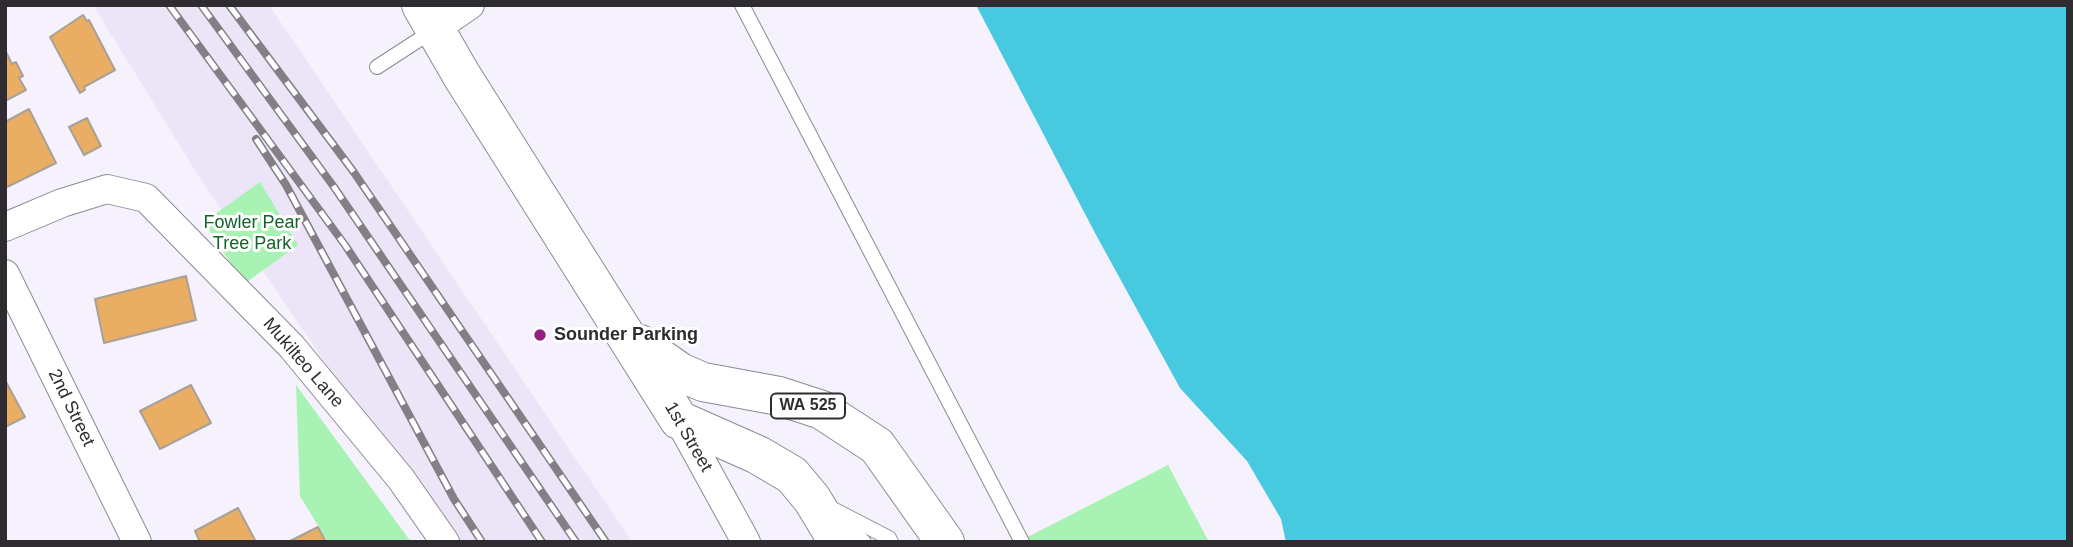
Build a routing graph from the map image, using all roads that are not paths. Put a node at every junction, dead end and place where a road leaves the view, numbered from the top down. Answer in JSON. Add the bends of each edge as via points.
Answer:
{"nodes":[{"id":1,"x":470,"y":5,"type":"edge"},
{"id":2,"x":742,"y":5,"type":"edge"},
{"id":3,"x":428,"y":17,"type":"edge"},
{"id":4,"x":377,"y":67,"type":"dead end"},
{"id":5,"x":5,"y":227,"type":"edge"},
{"id":6,"x":5,"y":274,"type":"edge"},
{"id":7,"x":627,"y":335,"type":"junction"},
{"id":8,"x":679,"y":420,"type":"junction"},
{"id":9,"x":812,"y":499,"type":"junction"},
{"id":10,"x":136,"y":542,"type":"edge"},
{"id":11,"x":445,"y":542,"type":"edge"},
{"id":12,"x":746,"y":542,"type":"edge"},
{"id":13,"x":822,"y":542,"type":"edge"},
{"id":14,"x":838,"y":542,"type":"edge"},
{"id":15,"x":863,"y":542,"type":"edge"},
{"id":16,"x":891,"y":542,"type":"edge"},
{"id":17,"x":945,"y":542,"type":"edge"},
{"id":18,"x":1022,"y":542,"type":"edge"}],
"edges":[{"from":1,"to":3,"type":"street"},
{"from":2,"to":18,"type":"lane"},
{"from":3,"to":4,"type":"lane"},
{"from":3,"to":7,"type":"main road","number":"WA 525"},
{"from":5,"to":11,"type":"street","name":"Mukilteo Lane","via":[[107,189],[146,198],[292,347],[401,480]]},
{"from":6,"to":10,"type":"street","name":"2nd Street"},
{"from":7,"to":8,"type":"main road","name":"1st Street","number":"WA 525"},
{"from":7,"to":17,"type":"main road","number":"WA 525","via":[[680,372],[703,382],[779,396],[822,410],[877,446]]},
{"from":8,"to":9,"type":"main road","via":[[792,475]]},
{"from":8,"to":12,"type":"street","name":"1st Street"},
{"from":9,"to":13,"type":"lane"},
{"from":9,"to":14,"type":"main road"},
{"from":9,"to":15,"type":"lane"},
{"from":9,"to":16,"type":"lane"}]}
